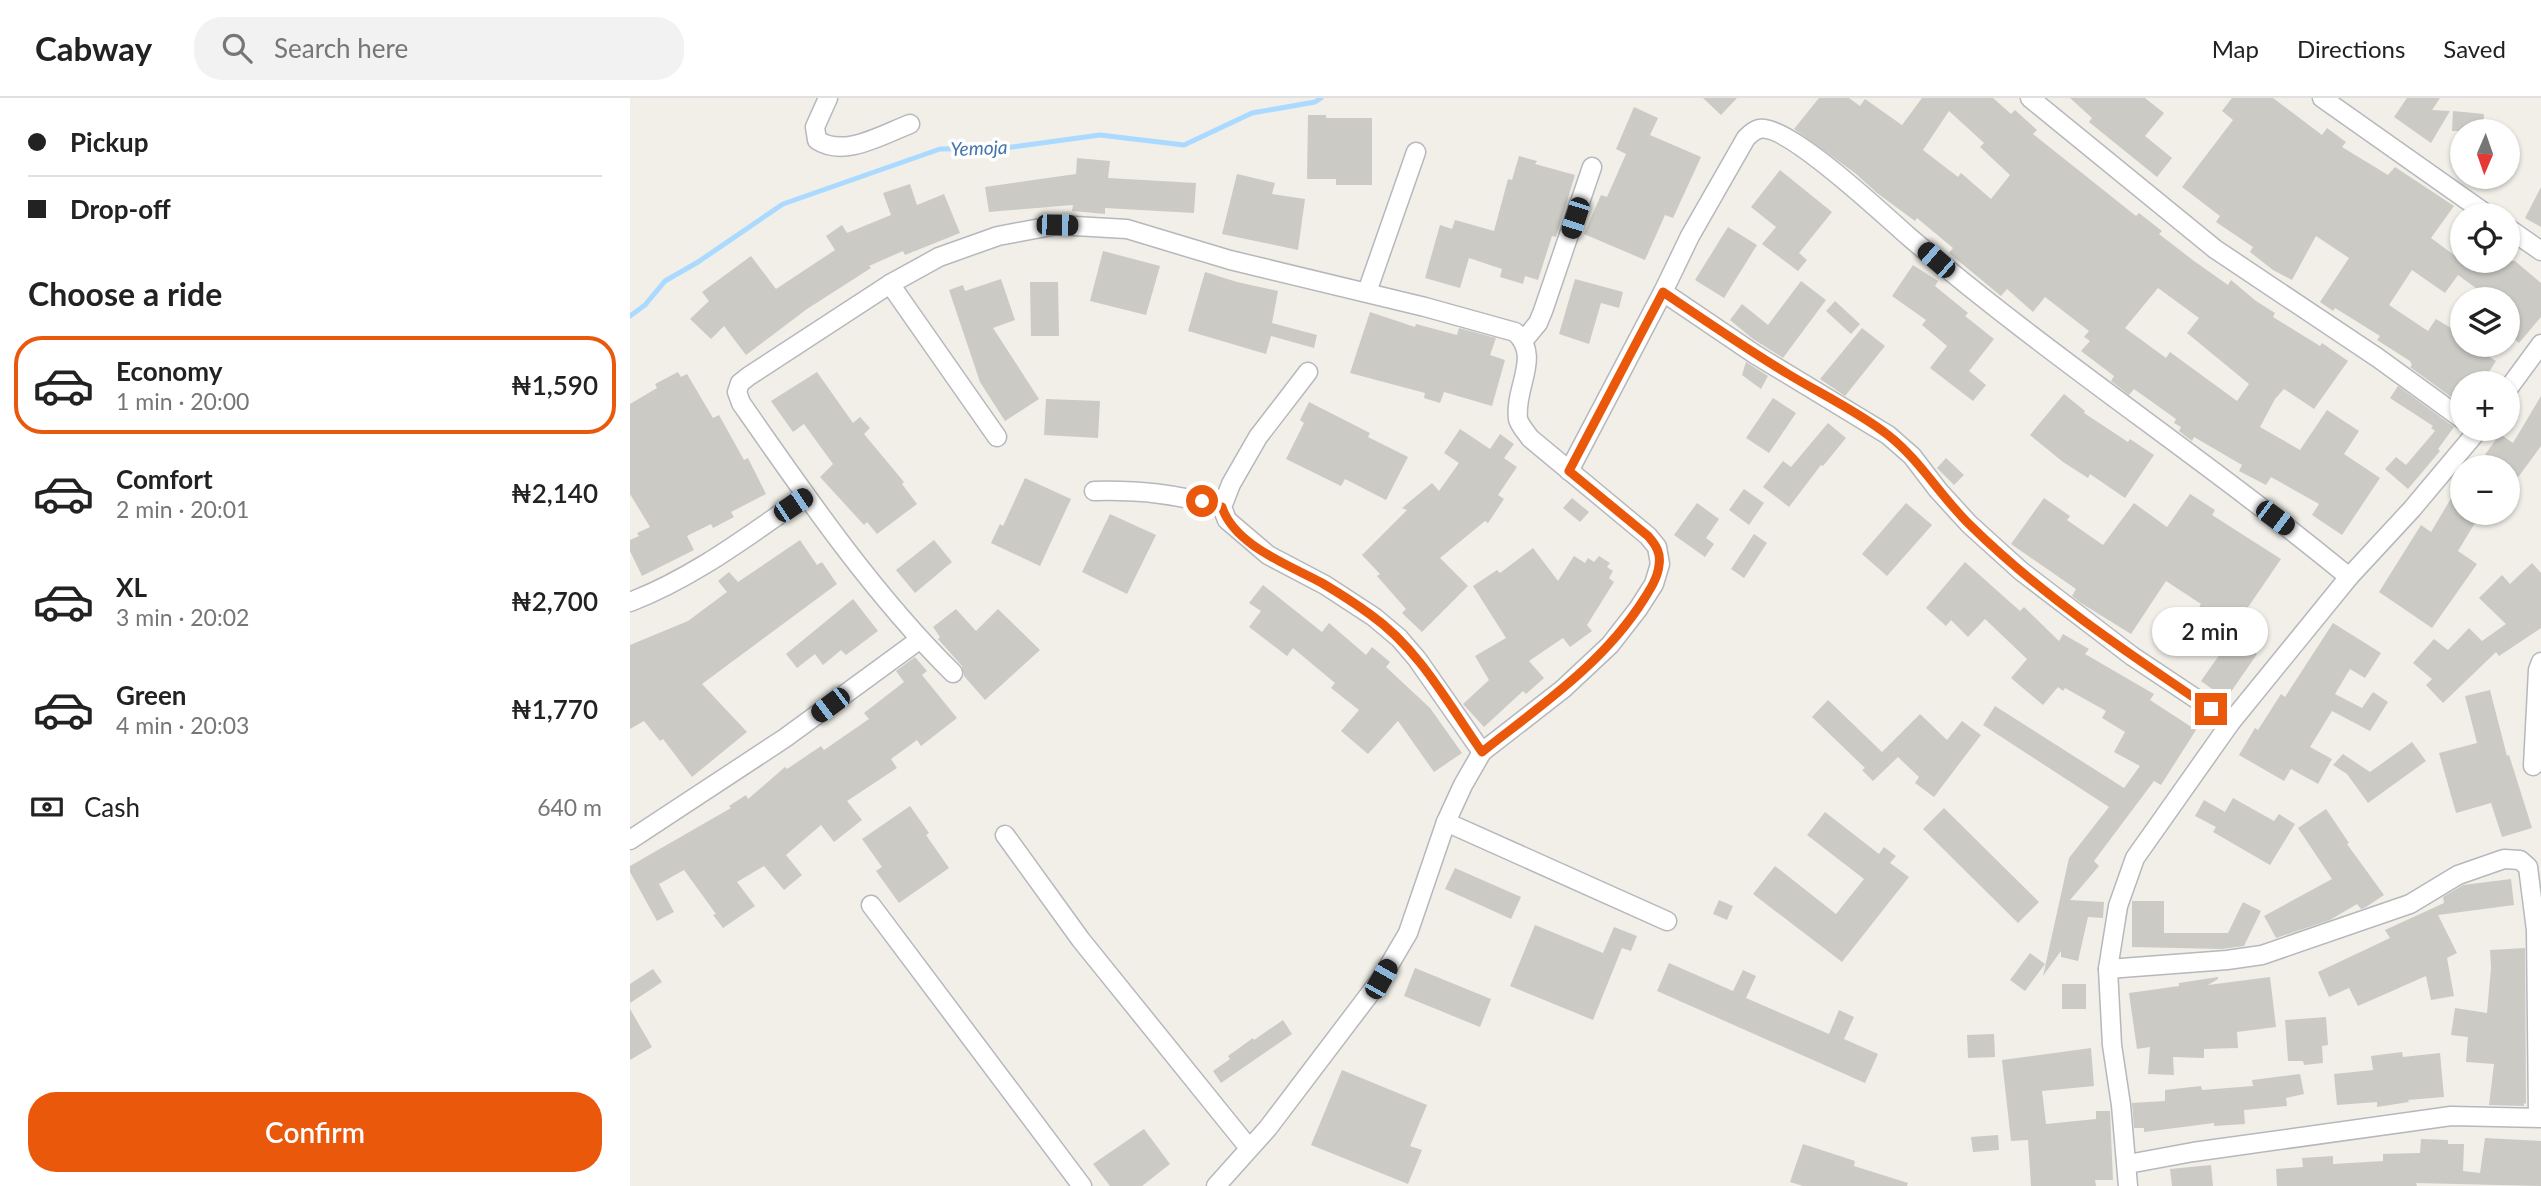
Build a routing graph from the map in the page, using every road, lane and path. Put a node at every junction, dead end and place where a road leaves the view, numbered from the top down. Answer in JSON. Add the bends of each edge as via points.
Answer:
{"nodes":[{"id":1,"x":828,"y":98,"type":"edge"},
{"id":2,"x":2030,"y":98,"type":"edge"},
{"id":3,"x":2322,"y":98,"type":"edge"},
{"id":4,"x":909,"y":124,"type":"dead end"},
{"id":5,"x":1416,"y":152,"type":"dead end"},
{"id":6,"x":1592,"y":167,"type":"dead end"},
{"id":7,"x":2471,"y":203,"type":"edge"},
{"id":8,"x":2520,"y":236,"type":"edge"},
{"id":9,"x":2541,"y":251,"type":"edge"},
{"id":10,"x":890,"y":284,"type":"junction"},
{"id":11,"x":1367,"y":292,"type":"junction"},
{"id":12,"x":1663,"y":292,"type":"junction"},
{"id":13,"x":1524,"y":340,"type":"junction"},
{"id":14,"x":2541,"y":344,"type":"edge"},
{"id":15,"x":1308,"y":373,"type":"dead end"},
{"id":16,"x":2520,"y":373,"type":"edge"},
{"id":17,"x":2450,"y":410,"type":"edge"},
{"id":18,"x":997,"y":437,"type":"dead end"},
{"id":19,"x":2468,"y":441,"type":"edge"},
{"id":20,"x":1569,"y":471,"type":"junction"},
{"id":21,"x":1094,"y":491,"type":"dead end"},
{"id":22,"x":806,"y":496,"type":"junction"},
{"id":23,"x":1222,"y":507,"type":"junction"},
{"id":24,"x":2349,"y":577,"type":"junction"},
{"id":25,"x":630,"y":602,"type":"edge"},
{"id":26,"x":919,"y":639,"type":"junction"},
{"id":27,"x":2541,"y":662,"type":"edge"},
{"id":28,"x":953,"y":673,"type":"dead end"},
{"id":29,"x":2231,"y":722,"type":"junction"},
{"id":30,"x":1482,"y":752,"type":"junction"},
{"id":31,"x":2532,"y":766,"type":"dead end"},
{"id":32,"x":1446,"y":822,"type":"junction"},
{"id":33,"x":1005,"y":835,"type":"dead end"},
{"id":34,"x":630,"y":840,"type":"edge"},
{"id":35,"x":871,"y":905,"type":"dead end"},
{"id":36,"x":1667,"y":922,"type":"dead end"},
{"id":37,"x":2108,"y":969,"type":"junction"},
{"id":38,"x":2540,"y":1117,"type":"edge"},
{"id":39,"x":1249,"y":1148,"type":"junction"},
{"id":40,"x":2128,"y":1164,"type":"junction"},
{"id":41,"x":1082,"y":1186,"type":"edge"},
{"id":42,"x":1216,"y":1186,"type":"edge"},
{"id":43,"x":2128,"y":1186,"type":"edge"}],
"edges":[{"from":1,"to":4,"type":"street","via":[[815,127],[817,140],[828,148],[844,148]]},
{"from":2,"to":17,"type":"street","via":[[2215,249]]},
{"from":3,"to":7,"type":"street"},
{"from":5,"to":11,"type":"street"},
{"from":6,"to":13,"type":"street","via":[[1546,303]]},
{"from":8,"to":9,"type":"street"},
{"from":10,"to":11,"type":"street","via":[[951,252],[998,236],[1057,225],[1127,229],[1230,260]]},
{"from":10,"to":18,"type":"street"},
{"from":10,"to":22,"type":"street","via":[[740,383],[741,403]]},
{"from":11,"to":13,"type":"street","via":[[1515,332]]},
{"from":12,"to":20,"type":"street"},
{"from":12,"to":24,"type":"street","via":[[1746,138],[1758,129],[1782,134],[1936,260]]},
{"from":12,"to":29,"type":"street","via":[[1888,435],[1912,456],[1969,524],[2021,571],[2132,656]]},
{"from":13,"to":20,"type":"street","via":[[1528,348],[1518,418],[1530,438]]},
{"from":14,"to":16,"type":"street"},
{"from":15,"to":23,"type":"street","via":[[1258,437]]},
{"from":19,"to":24,"type":"street"},
{"from":20,"to":30,"type":"street","via":[[1657,547],[1660,564],[1654,584],[1610,645],[1563,689]]},
{"from":21,"to":23,"type":"street","via":[[1139,490]]},
{"from":22,"to":25,"type":"street","via":[[700,568]]},
{"from":22,"to":26,"type":"street"},
{"from":23,"to":30,"type":"street","via":[[1227,520],[1268,555],[1325,585],[1399,638]]},
{"from":24,"to":29,"type":"street"},
{"from":26,"to":28,"type":"street"},
{"from":26,"to":34,"type":"street","via":[[785,738]]},
{"from":27,"to":31,"type":"street"},
{"from":29,"to":37,"type":"street","via":[[2135,858],[2118,906]]},
{"from":30,"to":32,"type":"street"},
{"from":32,"to":36,"type":"street"},
{"from":32,"to":39,"type":"street","via":[[1408,933],[1381,979]]},
{"from":33,"to":39,"type":"street","via":[[1081,940]]},
{"from":35,"to":41,"type":"street"},
{"from":37,"to":38,"type":"street","via":[[2262,954],[2410,904],[2458,875],[2504,859],[2520,860],[2528,867],[2536,930]]},
{"from":37,"to":40,"type":"street","via":[[2112,1045]]},
{"from":38,"to":40,"type":"street","via":[[2438,1117]]},
{"from":39,"to":42,"type":"street"},
{"from":40,"to":43,"type":"street"}]}
